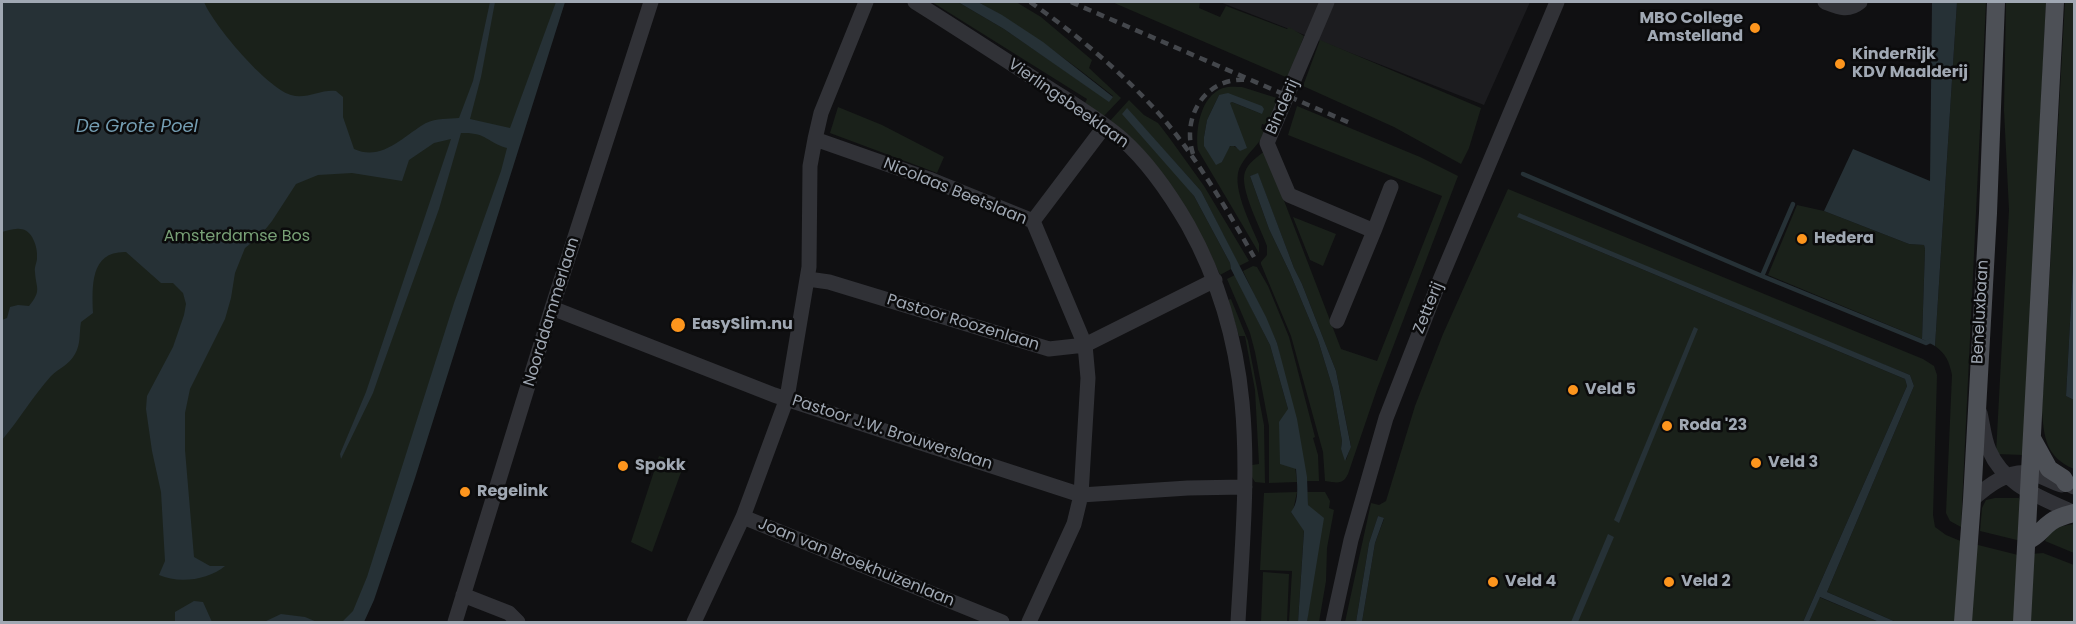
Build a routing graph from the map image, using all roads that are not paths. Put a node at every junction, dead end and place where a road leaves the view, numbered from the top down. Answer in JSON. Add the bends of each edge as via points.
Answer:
{"nodes":[{"id":1,"x":651,"y":2,"type":"edge"},
{"id":2,"x":866,"y":2,"type":"edge"},
{"id":3,"x":915,"y":2,"type":"edge"},
{"id":4,"x":1327,"y":2,"type":"edge"},
{"id":5,"x":1557,"y":2,"type":"edge"},
{"id":6,"x":1825,"y":2,"type":"edge"},
{"id":7,"x":1860,"y":2,"type":"edge"},
{"id":8,"x":1996,"y":2,"type":"edge"},
{"id":9,"x":2055,"y":2,"type":"edge"},
{"id":10,"x":1104,"y":127,"type":"junction"},
{"id":11,"x":815,"y":139,"type":"junction"},
{"id":12,"x":1391,"y":187,"type":"dead end"},
{"id":13,"x":1033,"y":221,"type":"junction"},
{"id":14,"x":1374,"y":231,"type":"junction"},
{"id":15,"x":808,"y":279,"type":"junction"},
{"id":16,"x":1215,"y":280,"type":"junction"},
{"id":17,"x":552,"y":308,"type":"junction"},
{"id":18,"x":1337,"y":321,"type":"dead end"},
{"id":19,"x":1084,"y":345,"type":"junction"},
{"id":20,"x":1976,"y":396,"type":"junction"},
{"id":21,"x":787,"y":398,"type":"junction"},
{"id":22,"x":2032,"y":439,"type":"junction"},
{"id":23,"x":2031,"y":473,"type":"junction"},
{"id":24,"x":2005,"y":476,"type":"junction"},
{"id":25,"x":2070,"y":485,"type":"edge"},
{"id":26,"x":1245,"y":487,"type":"junction"},
{"id":27,"x":2030,"y":492,"type":"junction"},
{"id":28,"x":1081,"y":495,"type":"junction"},
{"id":29,"x":1972,"y":500,"type":"junction"},
{"id":30,"x":2074,"y":513,"type":"edge"},
{"id":31,"x":743,"y":517,"type":"junction"},
{"id":32,"x":2027,"y":541,"type":"junction"},
{"id":33,"x":463,"y":596,"type":"junction"},
{"id":34,"x":455,"y":622,"type":"edge"},
{"id":35,"x":518,"y":622,"type":"edge"},
{"id":36,"x":694,"y":622,"type":"edge"},
{"id":37,"x":1002,"y":622,"type":"edge"},
{"id":38,"x":1029,"y":622,"type":"edge"},
{"id":39,"x":1238,"y":622,"type":"edge"},
{"id":40,"x":1333,"y":622,"type":"edge"},
{"id":41,"x":1963,"y":622,"type":"edge"},
{"id":42,"x":2022,"y":622,"type":"edge"}],
"edges":[{"from":1,"to":17,"type":"street","name":"Noorddammerlaan"},
{"from":2,"to":11,"type":"street","via":[[821,113]]},
{"from":3,"to":10,"type":"street","name":"Vierlingsbeeklaan"},
{"from":4,"to":14,"type":"street","name":"Binderij","via":[[1267,143],[1289,195]]},
{"from":5,"to":40,"type":"street","name":"Zetterij","via":[[1386,418],[1356,520]]},
{"from":6,"to":7,"type":"street","via":[[1846,8]]},
{"from":8,"to":20,"type":"main road","name":"Beneluxbaan"},
{"from":9,"to":22,"type":"main road"},
{"from":10,"to":13,"type":"street"},
{"from":10,"to":16,"type":"street","name":"Vierlingsbeeklaan","via":[[1122,139],[1159,180],[1177,206]]},
{"from":11,"to":13,"type":"street","name":"Nicolaas Beetslaan"},
{"from":11,"to":15,"type":"street","via":[[810,166]]},
{"from":12,"to":14,"type":"street"},
{"from":13,"to":19,"type":"street","name":"Nicolaas Beetslaan"},
{"from":14,"to":18,"type":"street"},
{"from":15,"to":19,"type":"street","name":"Pastoor Roozenlaan","via":[[1049,349]]},
{"from":15,"to":21,"type":"street"},
{"from":16,"to":19,"type":"street","name":"Pastoor Roozenlaan"},
{"from":16,"to":26,"type":"street","name":"Vierlingsbeeklaan","via":[[1235,348],[1241,387]]},
{"from":17,"to":21,"type":"street","name":"Pastoor J.W. Brouwerslaan"},
{"from":17,"to":33,"type":"street","name":"Noorddammerlaan"},
{"from":19,"to":28,"type":"street","name":"Nicolaas Beetslaan","via":[[1088,378]]},
{"from":20,"to":24,"type":"street","via":[[1988,448]]},
{"from":20,"to":29,"type":"main road","name":"Beneluxbaan"},
{"from":21,"to":28,"type":"street","name":"Pastoor J.W. Brouwerslaan"},
{"from":21,"to":31,"type":"street"},
{"from":22,"to":23,"type":"main road"},
{"from":22,"to":25,"type":"main road","via":[[2049,469]]},
{"from":23,"to":24,"type":"street"},
{"from":23,"to":25,"type":"street"},
{"from":23,"to":27,"type":"main road"},
{"from":24,"to":27,"type":"street"},
{"from":24,"to":29,"type":"street"},
{"from":26,"to":28,"type":"street","name":"Pastoor J.W. Brouwerslaan"},
{"from":26,"to":39,"type":"street","name":"Vierlingsbeeklaan"},
{"from":27,"to":30,"type":"street"},
{"from":27,"to":32,"type":"main road"},
{"from":28,"to":38,"type":"street","name":"Nicolaas Beetslaan","via":[[1074,524]]},
{"from":29,"to":41,"type":"main road","name":"Beneluxbaan"},
{"from":30,"to":32,"type":"main road","via":[[2054,519],[2039,536]]},
{"from":31,"to":36,"type":"street"},
{"from":31,"to":37,"type":"street","name":"Joan van Broekhuizenlaan"},
{"from":32,"to":42,"type":"main road"},
{"from":33,"to":34,"type":"street","name":"Noorddammerlaan"},
{"from":33,"to":35,"type":"street","via":[[509,613]]}]}
